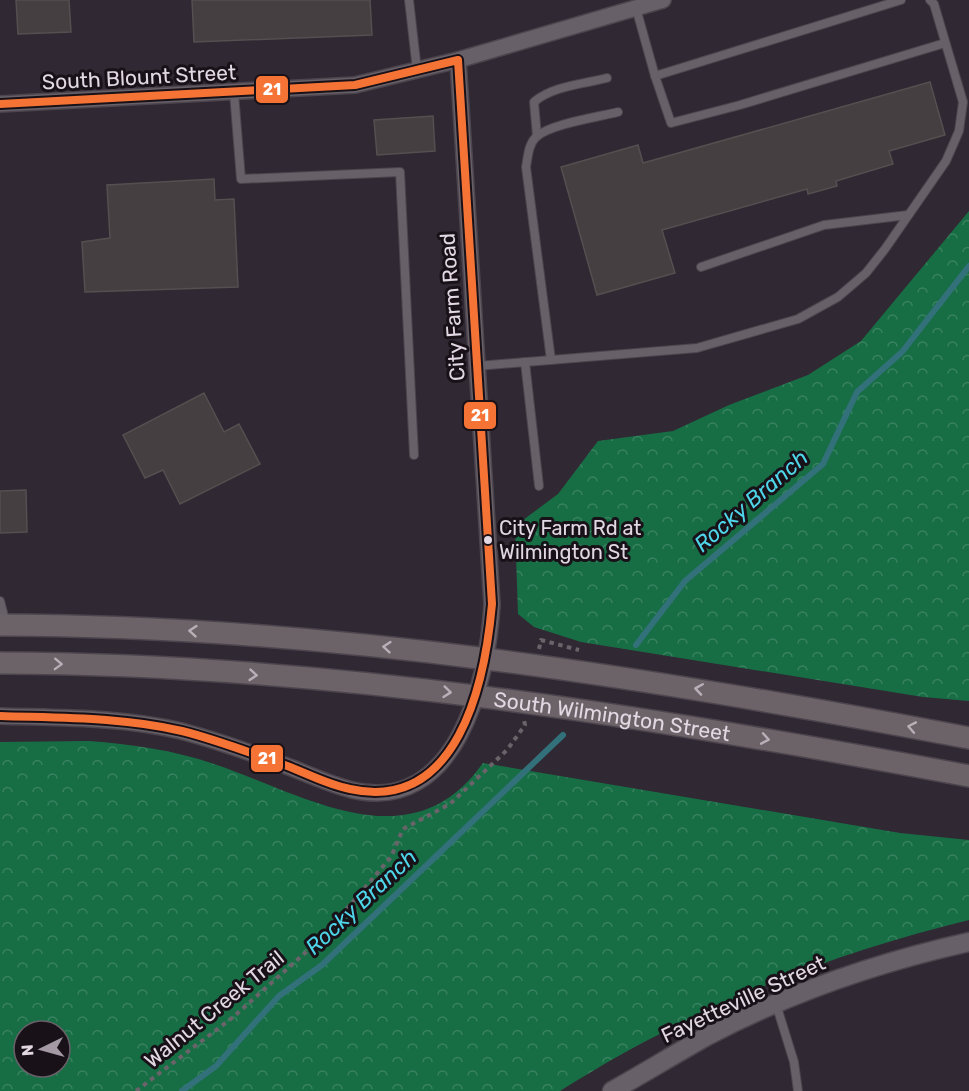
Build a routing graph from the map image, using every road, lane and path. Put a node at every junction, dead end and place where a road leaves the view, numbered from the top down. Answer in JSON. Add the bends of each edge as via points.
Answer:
{"nodes":[{"id":1,"x":409,"y":0,"type":"edge"},
{"id":2,"x":663,"y":0,"type":"edge"},
{"id":3,"x":901,"y":0,"type":"edge"},
{"id":4,"x":930,"y":0,"type":"edge"},
{"id":5,"x":636,"y":8,"type":"junction"},
{"id":6,"x":945,"y":44,"type":"junction"},
{"id":7,"x":458,"y":60,"type":"junction"},
{"id":8,"x":417,"y":70,"type":"junction"},
{"id":9,"x":655,"y":76,"type":"junction"},
{"id":10,"x":607,"y":78,"type":"dead end"},
{"id":11,"x":234,"y":93,"type":"junction"},
{"id":12,"x":0,"y":104,"type":"edge"},
{"id":13,"x":618,"y":112,"type":"dead end"},
{"id":14,"x":537,"y":136,"type":"junction"},
{"id":15,"x":908,"y":215,"type":"junction"},
{"id":16,"x":701,"y":267,"type":"dead end"},
{"id":17,"x":551,"y":360,"type":"junction"},
{"id":18,"x":525,"y":362,"type":"junction"},
{"id":19,"x":477,"y":366,"type":"junction"},
{"id":20,"x":414,"y":455,"type":"dead end"},
{"id":21,"x":538,"y":486,"type":"dead end"},
{"id":22,"x":0,"y":601,"type":"edge"},
{"id":23,"x":3,"y":625,"type":"edge"},
{"id":24,"x":487,"y":658,"type":"junction"},
{"id":25,"x":0,"y":663,"type":"edge"},
{"id":26,"x":477,"y":695,"type":"junction"},
{"id":27,"x":0,"y":716,"type":"edge"},
{"id":28,"x":524,"y":716,"type":"dead end"},
{"id":29,"x":969,"y":738,"type":"edge"},
{"id":30,"x":969,"y":776,"type":"edge"},
{"id":31,"x":969,"y":942,"type":"edge"},
{"id":32,"x":776,"y":1004,"type":"junction"},
{"id":33,"x":136,"y":1091,"type":"edge"},
{"id":34,"x":612,"y":1091,"type":"edge"},
{"id":35,"x":798,"y":1091,"type":"edge"}],
"edges":[{"from":1,"to":8,"type":"lane"},
{"from":2,"to":5,"type":"street","name":"South Blount Street"},
{"from":3,"to":9,"type":"lane"},
{"from":4,"to":6,"type":"lane"},
{"from":5,"to":7,"type":"street","name":"South Blount Street"},
{"from":5,"to":9,"type":"lane"},
{"from":6,"to":9,"type":"lane","via":[[671,123]]},
{"from":6,"to":15,"type":"lane","via":[[963,102],[962,119],[946,161]]},
{"from":7,"to":8,"type":"street","name":"South Blount Street"},
{"from":7,"to":19,"type":"street","name":"City Farm Road"},
{"from":8,"to":11,"type":"street","name":"South Blount Street","via":[[356,85]]},
{"from":10,"to":14,"type":"lane","via":[[539,97],[533,108]]},
{"from":11,"to":12,"type":"street","name":"South Blount Street"},
{"from":11,"to":20,"type":"lane","via":[[241,179],[400,172]]},
{"from":13,"to":14,"type":"lane"},
{"from":14,"to":17,"type":"lane","via":[[529,147],[526,167]]},
{"from":15,"to":16,"type":"lane","via":[[824,225]]},
{"from":15,"to":17,"type":"lane","via":[[866,273],[838,297],[798,319],[697,348]]},
{"from":17,"to":18,"type":"lane"},
{"from":18,"to":19,"type":"lane"},
{"from":18,"to":21,"type":"lane"},
{"from":19,"to":24,"type":"street","name":"City Farm Road","via":[[492,604]]},
{"from":22,"to":23,"type":"lane"},
{"from":24,"to":23,"type":"main road","name":"South Wilmington Street","one_way":true,"via":[[177,630]]},
{"from":24,"to":26,"type":"street","name":"City Farm Road"},
{"from":29,"to":24,"type":"main road","name":"South Wilmington Street","one_way":true,"via":[[698,689]]},
{"from":25,"to":26,"type":"main road","name":"South Wilmington Street","one_way":true,"via":[[159,667]]},
{"from":26,"to":27,"type":"street","name":"City Farm Road","via":[[453,747],[440,765],[426,777],[389,792],[351,790],[231,745],[178,730],[109,721]]},
{"from":26,"to":30,"type":"main road","name":"South Wilmington Street","one_way":true,"via":[[691,727]]},
{"from":28,"to":33,"type":"path","name":"Walnut Creek Trail","via":[[525,725],[507,750],[450,804],[404,829],[391,857],[322,938],[232,1018]]},
{"from":31,"to":32,"type":"street","name":"Fayetteville Street","via":[[840,978]]},
{"from":32,"to":34,"type":"street","name":"Fayetteville Street","via":[[709,1036]]},
{"from":32,"to":35,"type":"lane","via":[[794,1062]]}]}
